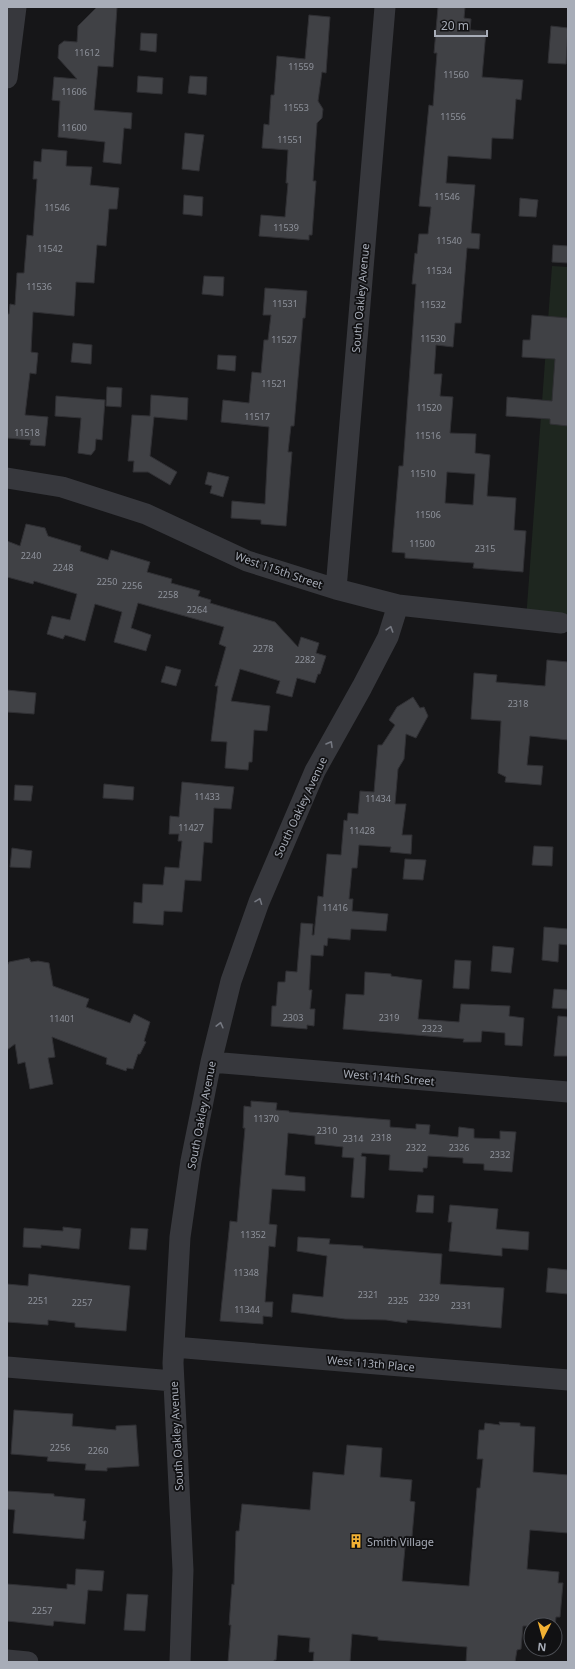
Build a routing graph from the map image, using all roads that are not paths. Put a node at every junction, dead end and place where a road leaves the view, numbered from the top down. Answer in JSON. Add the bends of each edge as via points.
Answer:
{"nodes":[{"id":1,"x":16,"y":7,"type":"edge"},
{"id":2,"x":385,"y":7,"type":"edge"},
{"id":3,"x":7,"y":78,"type":"edge"},
{"id":4,"x":7,"y":478,"type":"edge"},
{"id":5,"x":336,"y":589,"type":"junction"},
{"id":6,"x":398,"y":605,"type":"junction"},
{"id":7,"x":561,"y":623,"type":"dead end"},
{"id":8,"x":211,"y":1062,"type":"junction"},
{"id":9,"x":568,"y":1092,"type":"edge"},
{"id":10,"x":174,"y":1347,"type":"junction"},
{"id":11,"x":7,"y":1366,"type":"edge"},
{"id":12,"x":568,"y":1380,"type":"edge"},
{"id":13,"x":173,"y":1382,"type":"junction"},
{"id":14,"x":7,"y":1660,"type":"edge"},
{"id":15,"x":28,"y":1662,"type":"edge"},
{"id":16,"x":180,"y":1662,"type":"edge"}],
"edges":[{"from":1,"to":3,"type":"street"},
{"from":2,"to":5,"type":"street","name":"South Oakley Avenue"},
{"from":4,"to":5,"type":"street","name":"West 115th Street","via":[[62,487],[146,514],[247,561]]},
{"from":5,"to":6,"type":"street","name":"West 115th Street"},
{"from":6,"to":7,"type":"street","name":"West 115th Street"},
{"from":8,"to":6,"type":"street","name":"South Oakley Avenue","one_way":true,"via":[[232,982],[259,902],[315,771],[388,637]]},
{"from":8,"to":9,"type":"street","name":"West 114th Street"},
{"from":8,"to":10,"type":"street","name":"South Oakley Avenue","via":[[191,1161],[180,1237]]},
{"from":10,"to":12,"type":"street","name":"West 113th Place"},
{"from":10,"to":13,"type":"street","name":"South Oakley Avenue"},
{"from":11,"to":13,"type":"street"},
{"from":13,"to":16,"type":"street","name":"South Oakley Avenue","via":[[183,1570]]},
{"from":14,"to":15,"type":"street"}]}
